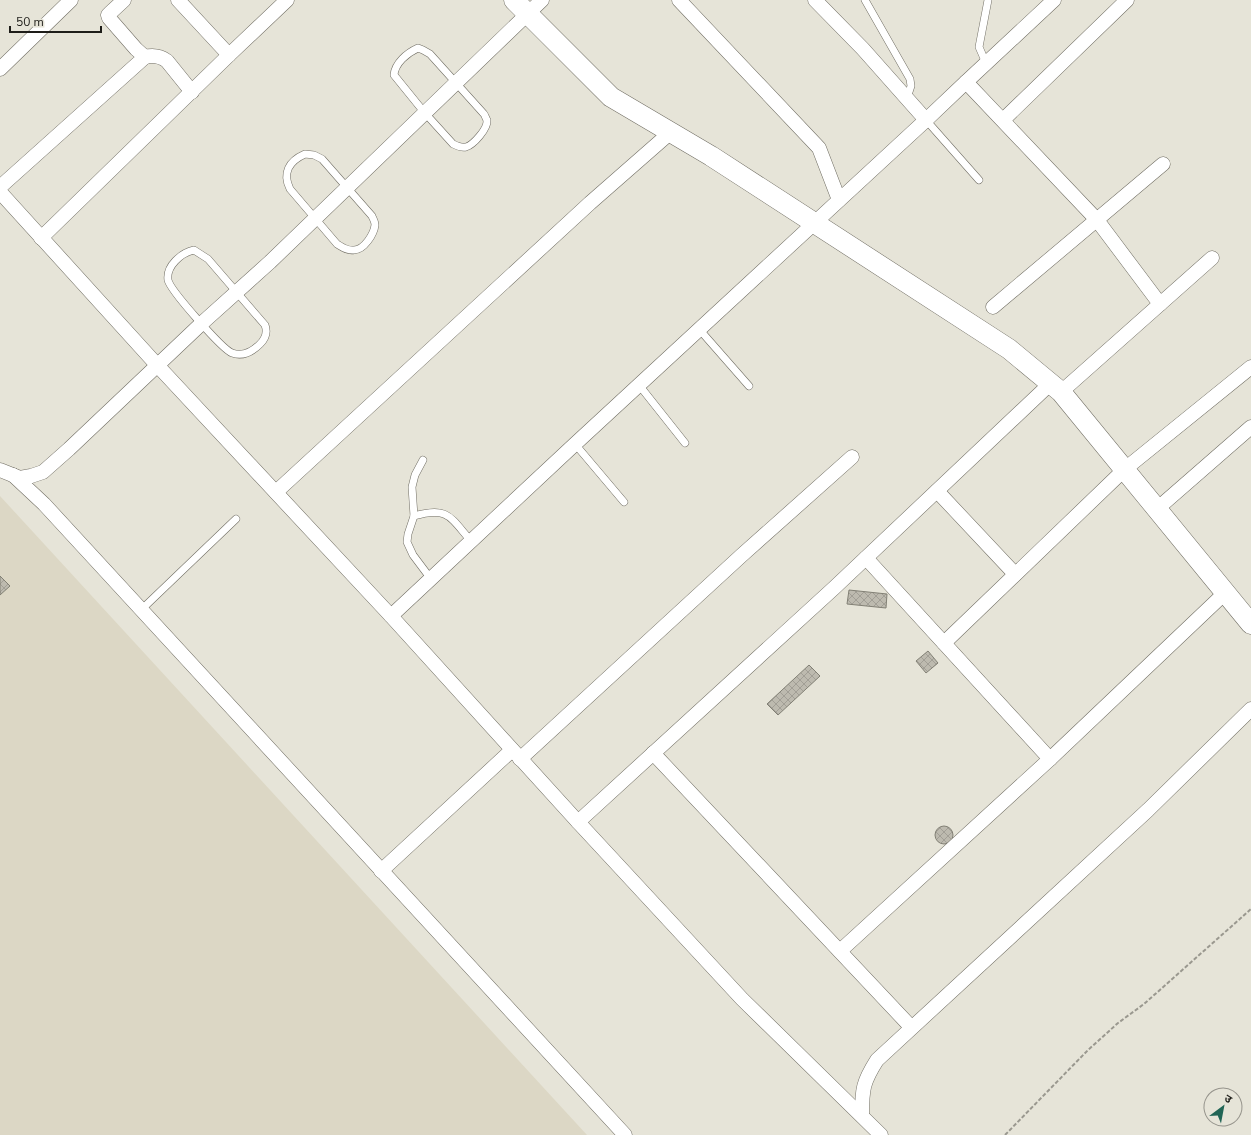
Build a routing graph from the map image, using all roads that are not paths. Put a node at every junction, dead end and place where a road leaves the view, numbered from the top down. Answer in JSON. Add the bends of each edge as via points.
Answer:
{"nodes":[{"id":1,"x":71,"y":0,"type":"edge"},
{"id":2,"x":124,"y":0,"type":"edge"},
{"id":3,"x":178,"y":0,"type":"edge"},
{"id":4,"x":286,"y":0,"type":"edge"},
{"id":5,"x":679,"y":0,"type":"edge"},
{"id":6,"x":816,"y":0,"type":"edge"},
{"id":7,"x":865,"y":0,"type":"edge"},
{"id":8,"x":988,"y":0,"type":"edge"},
{"id":9,"x":1054,"y":0,"type":"edge"},
{"id":10,"x":1127,"y":0,"type":"edge"},
{"id":11,"x":528,"y":4,"type":"edge"},
{"id":12,"x":229,"y":55,"type":"junction"},
{"id":13,"x":145,"y":57,"type":"junction"},
{"id":14,"x":986,"y":63,"type":"junction"},
{"id":15,"x":0,"y":69,"type":"edge"},
{"id":16,"x":456,"y":82,"type":"junction"},
{"id":17,"x":966,"y":82,"type":"junction"},
{"id":18,"x":192,"y":92,"type":"junction"},
{"id":19,"x":907,"y":98,"type":"junction"},
{"id":20,"x":424,"y":112,"type":"junction"},
{"id":21,"x":926,"y":120,"type":"junction"},
{"id":22,"x":1002,"y":120,"type":"junction"},
{"id":23,"x":671,"y":132,"type":"junction"},
{"id":24,"x":1163,"y":164,"type":"dead end"},
{"id":25,"x":979,"y":180,"type":"dead end"},
{"id":26,"x":0,"y":187,"type":"edge"},
{"id":27,"x":347,"y":187,"type":"junction"},
{"id":28,"x":0,"y":192,"type":"edge"},
{"id":29,"x":838,"y":200,"type":"junction"},
{"id":30,"x":314,"y":219,"type":"junction"},
{"id":31,"x":1098,"y":220,"type":"junction"},
{"id":32,"x":814,"y":223,"type":"junction"},
{"id":33,"x":41,"y":238,"type":"junction"},
{"id":34,"x":1212,"y":258,"type":"dead end"},
{"id":35,"x":237,"y":292,"type":"junction"},
{"id":36,"x":1160,"y":304,"type":"junction"},
{"id":37,"x":993,"y":308,"type":"dead end"},
{"id":38,"x":201,"y":324,"type":"junction"},
{"id":39,"x":699,"y":329,"type":"junction"},
{"id":40,"x":157,"y":365,"type":"junction"},
{"id":41,"x":1251,"y":367,"type":"edge"},
{"id":42,"x":639,"y":385,"type":"junction"},
{"id":43,"x":749,"y":386,"type":"dead end"},
{"id":44,"x":1056,"y":388,"type":"junction"},
{"id":45,"x":1251,"y":427,"type":"edge"},
{"id":46,"x":685,"y":443,"type":"dead end"},
{"id":47,"x":575,"y":444,"type":"junction"},
{"id":48,"x":852,"y":457,"type":"dead end"},
{"id":49,"x":423,"y":460,"type":"dead end"},
{"id":50,"x":1125,"y":469,"type":"junction"},
{"id":51,"x":6,"y":472,"type":"edge"},
{"id":52,"x":937,"y":491,"type":"junction"},
{"id":53,"x":276,"y":492,"type":"junction"},
{"id":54,"x":624,"y":502,"type":"dead end"},
{"id":55,"x":1157,"y":509,"type":"junction"},
{"id":56,"x":414,"y":516,"type":"junction"},
{"id":57,"x":236,"y":519,"type":"dead end"},
{"id":58,"x":471,"y":542,"type":"junction"},
{"id":59,"x":866,"y":558,"type":"junction"},
{"id":60,"x":1015,"y":574,"type":"junction"},
{"id":61,"x":431,"y":579,"type":"junction"},
{"id":62,"x":1226,"y":592,"type":"junction"},
{"id":63,"x":141,"y":610,"type":"junction"},
{"id":64,"x":391,"y":616,"type":"junction"},
{"id":65,"x":1251,"y":624,"type":"edge"},
{"id":66,"x":944,"y":643,"type":"junction"},
{"id":67,"x":1251,"y":709,"type":"edge"},
{"id":68,"x":653,"y":753,"type":"junction"},
{"id":69,"x":516,"y":755,"type":"junction"},
{"id":70,"x":1050,"y":759,"type":"junction"},
{"id":71,"x":578,"y":822,"type":"junction"},
{"id":72,"x":381,"y":871,"type":"junction"},
{"id":73,"x":840,"y":952,"type":"junction"},
{"id":74,"x":911,"y":1028,"type":"junction"},
{"id":75,"x":862,"y":1115,"type":"junction"},
{"id":76,"x":624,"y":1135,"type":"edge"},
{"id":77,"x":882,"y":1135,"type":"edge"}],
"edges":[{"from":1,"to":15,"type":"street"},
{"from":2,"to":13,"type":"street","via":[[108,15],[109,18]]},
{"from":3,"to":12,"type":"street"},
{"from":4,"to":12,"type":"street"},
{"from":5,"to":29,"type":"street","via":[[819,148]]},
{"from":6,"to":19,"type":"street"},
{"from":7,"to":19,"type":"lane","via":[[910,79],[911,86]]},
{"from":8,"to":14,"type":"lane","via":[[979,47]]},
{"from":9,"to":14,"type":"street"},
{"from":10,"to":22,"type":"street"},
{"from":11,"to":16,"type":"street"},
{"from":11,"to":23,"type":"main road","via":[[611,98]]},
{"from":12,"to":18,"type":"street"},
{"from":13,"to":18,"type":"street","via":[[152,56],[167,61]]},
{"from":13,"to":26,"type":"street"},
{"from":14,"to":17,"type":"street"},
{"from":16,"to":20,"type":"street"},
{"from":16,"to":20,"type":"lane","via":[[430,54],[418,48],[398,63],[394,75]]},
{"from":16,"to":20,"type":"lane","via":[[487,120],[477,139],[466,147],[457,147]]},
{"from":17,"to":21,"type":"street"},
{"from":17,"to":22,"type":"street"},
{"from":18,"to":33,"type":"street"},
{"from":19,"to":21,"type":"street"},
{"from":20,"to":27,"type":"street"},
{"from":21,"to":25,"type":"lane"},
{"from":21,"to":29,"type":"street"},
{"from":22,"to":31,"type":"street"},
{"from":23,"to":32,"type":"main road"},
{"from":23,"to":53,"type":"street","via":[[590,203]]},
{"from":24,"to":31,"type":"street"},
{"from":27,"to":30,"type":"street"},
{"from":27,"to":30,"type":"lane","via":[[375,221],[372,233],[359,249],[346,249],[336,244]]},
{"from":27,"to":30,"type":"lane","via":[[322,159],[305,154],[298,157],[286,173],[286,181]]},
{"from":28,"to":33,"type":"street"},
{"from":29,"to":32,"type":"street"},
{"from":30,"to":35,"type":"street"},
{"from":31,"to":36,"type":"street"},
{"from":31,"to":37,"type":"street"},
{"from":32,"to":39,"type":"street"},
{"from":32,"to":44,"type":"main road","via":[[1009,349]]},
{"from":33,"to":40,"type":"street"},
{"from":34,"to":36,"type":"street"},
{"from":35,"to":38,"type":"street"},
{"from":35,"to":38,"type":"lane","via":[[267,330],[266,336],[255,349],[246,354],[231,352]]},
{"from":35,"to":38,"type":"lane","via":[[200,253],[194,250],[181,255],[168,272],[170,286]]},
{"from":36,"to":44,"type":"street"},
{"from":38,"to":40,"type":"street"},
{"from":39,"to":42,"type":"street"},
{"from":39,"to":43,"type":"lane"},
{"from":40,"to":51,"type":"street","via":[[43,472],[20,478]]},
{"from":40,"to":53,"type":"street"},
{"from":41,"to":50,"type":"street"},
{"from":42,"to":46,"type":"lane"},
{"from":42,"to":47,"type":"street"},
{"from":44,"to":50,"type":"main road"},
{"from":44,"to":52,"type":"street"},
{"from":45,"to":55,"type":"street"},
{"from":47,"to":54,"type":"lane"},
{"from":47,"to":58,"type":"street"},
{"from":48,"to":69,"type":"street"},
{"from":49,"to":56,"type":"lane","via":[[412,487]]},
{"from":50,"to":55,"type":"main road"},
{"from":50,"to":60,"type":"street"},
{"from":51,"to":63,"type":"street","via":[[44,504]]},
{"from":52,"to":59,"type":"street"},
{"from":52,"to":60,"type":"street"},
{"from":53,"to":64,"type":"street"},
{"from":55,"to":62,"type":"main road"},
{"from":56,"to":58,"type":"lane","via":[[432,512],[443,513],[453,520]]},
{"from":56,"to":61,"type":"lane","via":[[407,542],[413,556]]},
{"from":57,"to":63,"type":"lane"},
{"from":58,"to":61,"type":"street"},
{"from":59,"to":66,"type":"street"},
{"from":59,"to":68,"type":"street"},
{"from":60,"to":66,"type":"street"},
{"from":61,"to":64,"type":"street"},
{"from":62,"to":65,"type":"main road"},
{"from":62,"to":70,"type":"street"},
{"from":63,"to":72,"type":"street"},
{"from":64,"to":69,"type":"street"},
{"from":66,"to":70,"type":"street"},
{"from":67,"to":74,"type":"street","via":[[1148,810]]},
{"from":68,"to":71,"type":"street"},
{"from":68,"to":73,"type":"street"},
{"from":69,"to":71,"type":"street"},
{"from":69,"to":72,"type":"street"},
{"from":70,"to":73,"type":"street"},
{"from":71,"to":75,"type":"street","via":[[742,1000]]},
{"from":72,"to":76,"type":"street"},
{"from":73,"to":74,"type":"street"},
{"from":74,"to":75,"type":"street","via":[[877,1060],[868,1074],[862,1090]]},
{"from":75,"to":77,"type":"street"}]}
